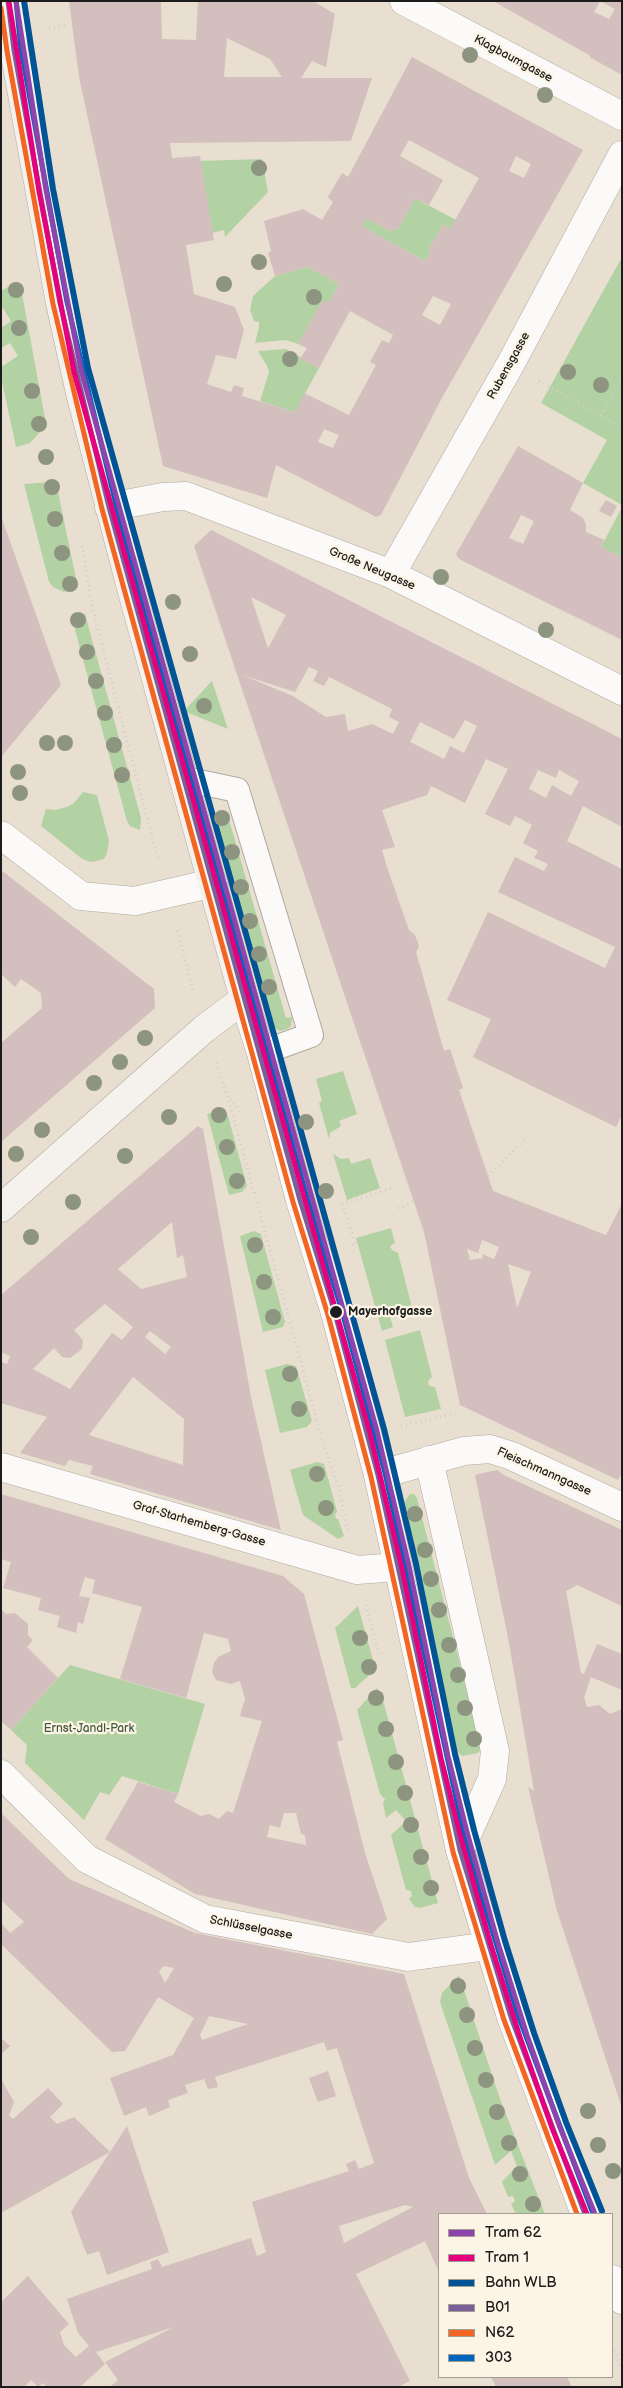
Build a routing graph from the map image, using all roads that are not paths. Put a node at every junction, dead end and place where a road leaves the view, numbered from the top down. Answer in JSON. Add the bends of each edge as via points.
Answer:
{"nodes":[{"id":1,"x":8,"y":1,"type":"edge"},
{"id":2,"x":404,"y":1,"type":"edge"},
{"id":3,"x":622,"y":116,"type":"edge"},
{"id":4,"x":622,"y":155,"type":"edge"},
{"id":5,"x":109,"y":507,"type":"junction"},
{"id":6,"x":391,"y":574,"type":"junction"},
{"id":7,"x":622,"y":692,"type":"edge"},
{"id":8,"x":185,"y":779,"type":"junction"},
{"id":9,"x":1,"y":835,"type":"edge"},
{"id":10,"x":213,"y":883,"type":"junction"},
{"id":11,"x":244,"y":999,"type":"junction"},
{"id":12,"x":262,"y":1053,"type":"junction"},
{"id":13,"x":1,"y":1208,"type":"edge"},
{"id":14,"x":429,"y":1460,"type":"junction"},
{"id":15,"x":1,"y":1467,"type":"edge"},
{"id":16,"x":378,"y":1475,"type":"junction"},
{"id":17,"x":622,"y":1506,"type":"edge"},
{"id":18,"x":398,"y":1566,"type":"junction"},
{"id":19,"x":1,"y":1774,"type":"edge"},
{"id":20,"x":460,"y":1850,"type":"junction"},
{"id":21,"x":488,"y":1946,"type":"junction"},
{"id":22,"x":585,"y":2213,"type":"edge"},
{"id":23,"x":613,"y":2280,"type":"edge"},
{"id":24,"x":622,"y":2300,"type":"edge"}],
"edges":[{"from":1,"to":5,"type":"main road","via":[[60,303]]},
{"from":2,"to":3,"type":"street","name":"Klagbaumgasse"},
{"from":4,"to":6,"type":"street","name":"Rubensgasse","via":[[510,365]]},
{"from":5,"to":6,"type":"street","name":"Große Neugasse","via":[[186,496]]},
{"from":5,"to":8,"type":"main road"},
{"from":6,"to":7,"type":"street","name":"Große Neugasse"},
{"from":8,"to":10,"type":"main road"},
{"from":8,"to":12,"type":"lane","via":[[237,790],[311,1035]]},
{"from":9,"to":10,"type":"street","via":[[81,896],[135,900]]},
{"from":10,"to":11,"type":"main road"},
{"from":11,"to":12,"type":"street"},
{"from":11,"to":13,"type":"main road","via":[[204,1029]]},
{"from":12,"to":16,"type":"street"},
{"from":14,"to":16,"type":"street","name":"Fleischmanngasse"},
{"from":14,"to":17,"type":"street","name":"Fleischmanngasse","via":[[477,1448],[490,1448]]},
{"from":14,"to":20,"type":"street","via":[[495,1751],[492,1779]]},
{"from":15,"to":18,"type":"street","name":"Graf-Starhemberg-Gasse","via":[[357,1570]]},
{"from":16,"to":18,"type":"street"},
{"from":18,"to":20,"type":"street"},
{"from":19,"to":21,"type":"street","name":"Schlüsselgasse","via":[[87,1859],[205,1919],[408,1957]]},
{"from":20,"to":21,"type":"street"},
{"from":21,"to":22,"type":"street","via":[[550,2126]]},
{"from":23,"to":24,"type":"street"}]}
